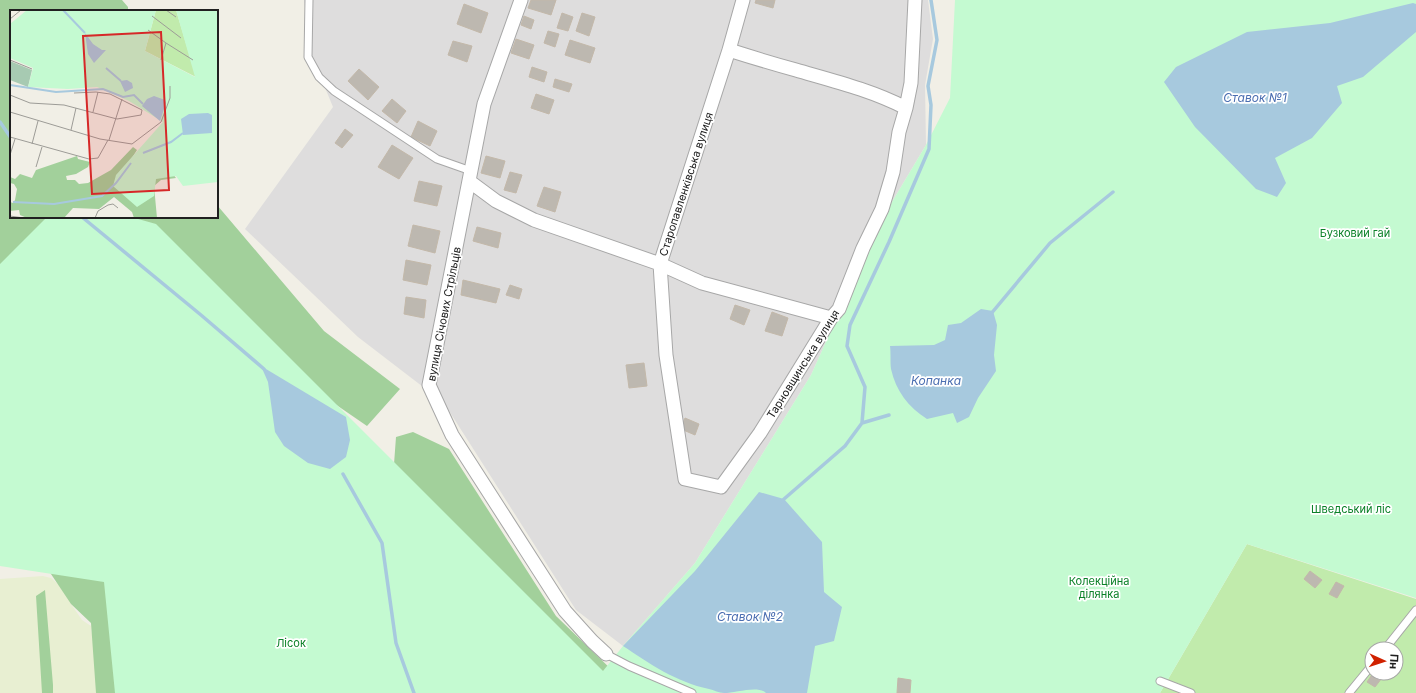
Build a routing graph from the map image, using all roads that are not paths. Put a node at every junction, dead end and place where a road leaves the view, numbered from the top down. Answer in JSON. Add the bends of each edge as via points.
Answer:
{"nodes":[{"id":1,"x":309,"y":0,"type":"edge"},
{"id":2,"x":521,"y":0,"type":"edge"},
{"id":3,"x":743,"y":0,"type":"edge"},
{"id":4,"x":916,"y":0,"type":"edge"},
{"id":5,"x":729,"y":50,"type":"junction"},
{"id":6,"x":906,"y":108,"type":"junction"},
{"id":7,"x":470,"y":176,"type":"junction"},
{"id":8,"x":660,"y":264,"type":"junction"},
{"id":9,"x":831,"y":318,"type":"junction"},
{"id":10,"x":721,"y":487,"type":"joint"},
{"id":11,"x":1416,"y":610,"type":"edge"},
{"id":12,"x":1391,"y":641,"type":"edge"},
{"id":13,"x":606,"y":654,"type":"joint"},
{"id":14,"x":1364,"y":675,"type":"edge"},
{"id":15,"x":1160,"y":681,"type":"dead end"},
{"id":16,"x":692,"y":693,"type":"edge"},
{"id":17,"x":1191,"y":693,"type":"edge"},
{"id":18,"x":1349,"y":693,"type":"edge"}],
"edges":[{"from":1,"to":7,"type":"lane","via":[[308,57],[319,77],[334,91],[437,159]]},
{"from":2,"to":7,"type":"street","name":"вулиця Січових Стрільців","via":[[484,104]]},
{"from":3,"to":5,"type":"street","name":"Старопавленківська вулиця"},
{"from":4,"to":6,"type":"street","name":"Тарновщинська вулиця","via":[[911,83]]},
{"from":5,"to":6,"type":"street","via":[[857,87]]},
{"from":5,"to":8,"type":"street","name":"Старопавленківська вулиця"},
{"from":6,"to":9,"type":"street","name":"Тарновщинська вулиця","via":[[899,132],[893,172],[882,209],[863,248],[839,309]]},
{"from":7,"to":8,"type":"street","via":[[496,201],[534,220]]},
{"from":7,"to":13,"type":"street","name":"вулиця Січових Стрільців","via":[[430,385],[452,435],[565,611]]},
{"from":8,"to":9,"type":"street","via":[[702,283]]},
{"from":8,"to":10,"type":"street","name":"Старопавленківська вулиця","via":[[666,355],[685,479]]},
{"from":9,"to":10,"type":"street","name":"Тарновщинська вулиця","via":[[760,433]]},
{"from":11,"to":12,"type":"lane"},
{"from":13,"to":16,"type":"lane"},
{"from":14,"to":18,"type":"lane"},
{"from":15,"to":17,"type":"lane"}]}
